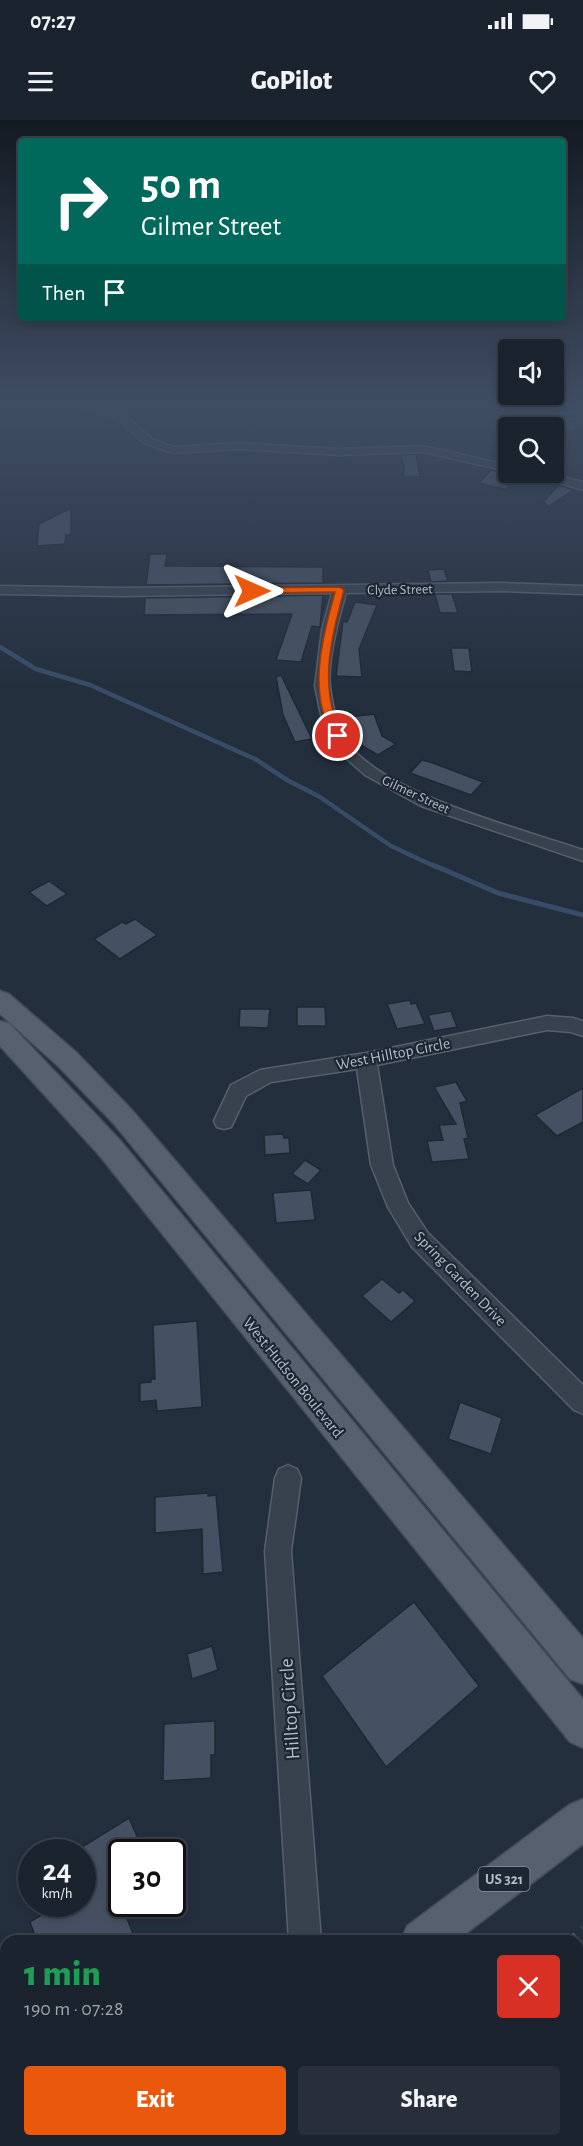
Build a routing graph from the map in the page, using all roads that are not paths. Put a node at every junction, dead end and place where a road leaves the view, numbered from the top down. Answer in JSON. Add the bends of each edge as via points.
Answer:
{"nodes":[{"id":1,"x":0,"y":590,"type":"edge"},
{"id":2,"x":340,"y":590,"type":"junction"},
{"id":3,"x":583,"y":590,"type":"edge"},
{"id":4,"x":583,"y":856,"type":"edge"},
{"id":5,"x":0,"y":1000,"type":"edge"},
{"id":6,"x":583,"y":1029,"type":"edge"},
{"id":7,"x":0,"y":1030,"type":"edge"},
{"id":8,"x":366,"y":1060,"type":"junction"},
{"id":9,"x":224,"y":1120,"type":"dead end"},
{"id":10,"x":583,"y":1402,"type":"edge"},
{"id":11,"x":288,"y":1478,"type":"dead end"},
{"id":12,"x":583,"y":1666,"type":"edge"},
{"id":13,"x":583,"y":1729,"type":"edge"},
{"id":14,"x":583,"y":1819,"type":"edge"},
{"id":15,"x":305,"y":1935,"type":"edge"},
{"id":16,"x":430,"y":1935,"type":"edge"}],
"edges":[{"from":1,"to":2,"type":"street","name":"Clyde Street"},
{"from":2,"to":3,"type":"street","name":"Clyde Street"},
{"from":2,"to":4,"type":"street","name":"Gilmer Street","via":[[329,630],[322,686],[331,724],[344,749],[371,772],[427,802]]},
{"from":5,"to":12,"type":"main road","via":[[68,1060],[123,1117]]},
{"from":6,"to":8,"type":"street","name":"West Hilltop Circle","via":[[547,1023]]},
{"from":7,"to":13,"type":"main road","name":"West Hudson Boulevard","via":[[109,1148]]},
{"from":8,"to":9,"type":"street","name":"West Hilltop Circle","via":[[267,1075],[238,1091]]},
{"from":8,"to":10,"type":"street","name":"Spring Garden Drive","via":[[381,1166],[399,1207],[420,1240]]},
{"from":11,"to":15,"type":"street","name":"Hilltop Circle","via":[[278,1551]]},
{"from":14,"to":16,"type":"main road","number":"US 321"}]}
